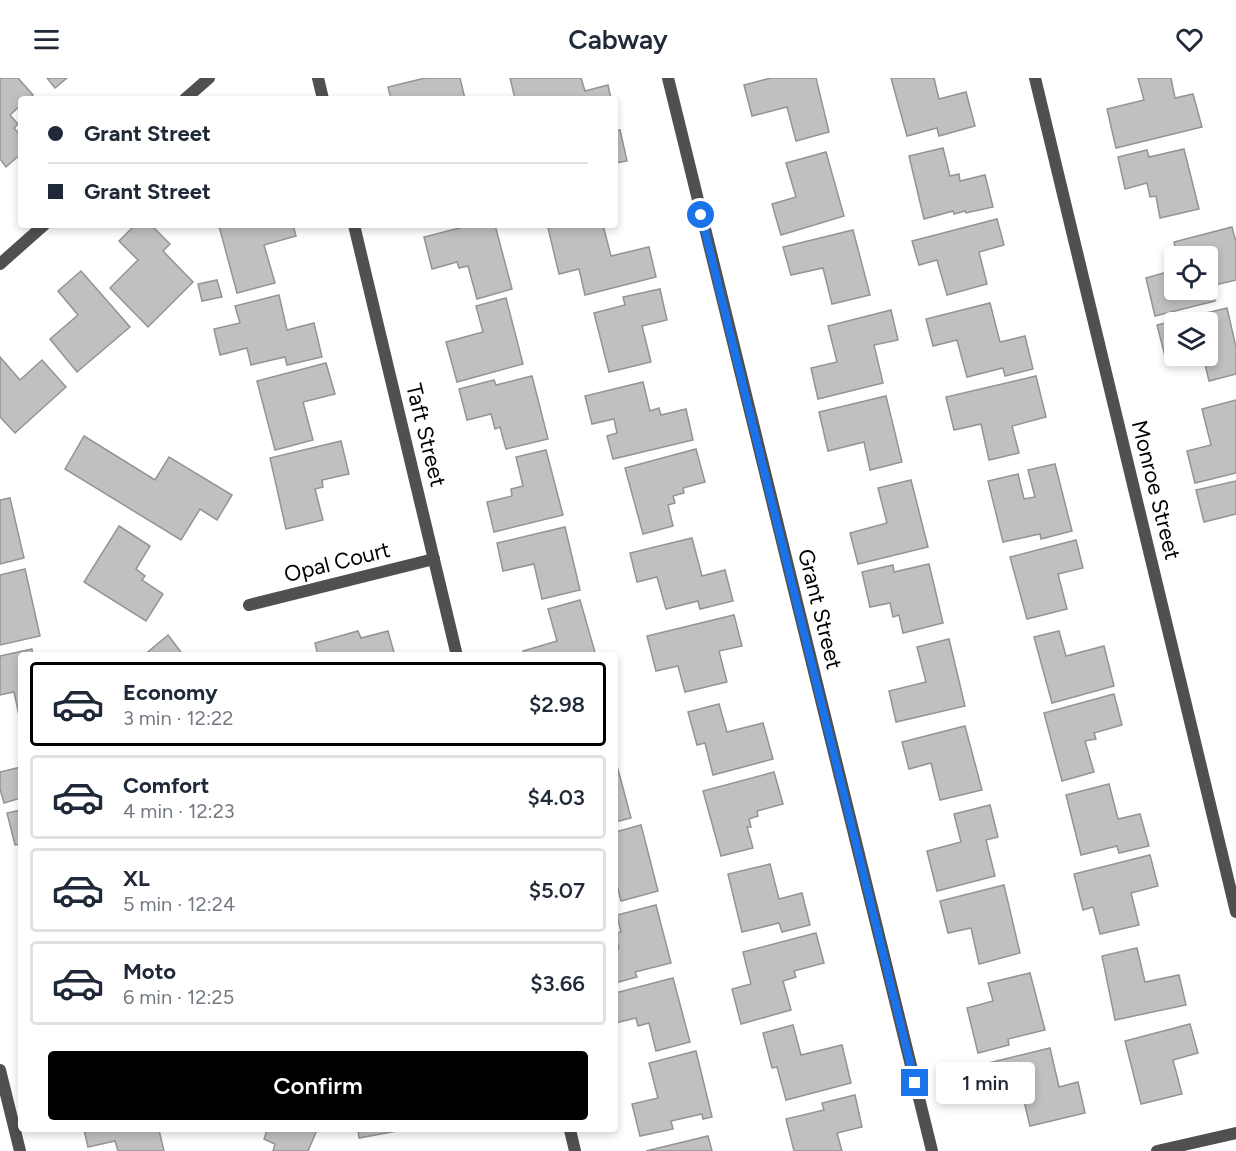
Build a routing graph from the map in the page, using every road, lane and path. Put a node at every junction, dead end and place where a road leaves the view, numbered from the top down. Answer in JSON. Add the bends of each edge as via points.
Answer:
{"nodes":[{"id":1,"x":209,"y":78,"type":"edge"},
{"id":2,"x":318,"y":78,"type":"edge"},
{"id":3,"x":668,"y":78,"type":"edge"},
{"id":4,"x":1035,"y":78,"type":"edge"},
{"id":5,"x":188,"y":96,"type":"edge"},
{"id":6,"x":322,"y":96,"type":"edge"},
{"id":7,"x":41,"y":228,"type":"edge"},
{"id":8,"x":355,"y":228,"type":"edge"},
{"id":9,"x":0,"y":264,"type":"edge"},
{"id":10,"x":434,"y":559,"type":"junction"},
{"id":11,"x":249,"y":605,"type":"dead end"},
{"id":12,"x":456,"y":652,"type":"edge"},
{"id":13,"x":1236,"y":912,"type":"edge"},
{"id":14,"x":0,"y":1070,"type":"edge"},
{"id":15,"x":571,"y":1132,"type":"edge"},
{"id":16,"x":1236,"y":1132,"type":"edge"},
{"id":17,"x":20,"y":1151,"type":"edge"},
{"id":18,"x":576,"y":1151,"type":"edge"},
{"id":19,"x":932,"y":1151,"type":"edge"},
{"id":20,"x":1157,"y":1151,"type":"edge"}],
"edges":[{"from":1,"to":5,"type":"street"},
{"from":2,"to":6,"type":"street"},
{"from":3,"to":19,"type":"street","name":"Grant Street"},
{"from":4,"to":13,"type":"street","name":"Monroe Street"},
{"from":7,"to":9,"type":"street"},
{"from":8,"to":10,"type":"street","name":"Taft Street"},
{"from":10,"to":11,"type":"street","name":"Opal Court"},
{"from":10,"to":12,"type":"street","name":"Taft Street"},
{"from":14,"to":17,"type":"street"},
{"from":15,"to":18,"type":"street"},
{"from":16,"to":20,"type":"street"}]}
